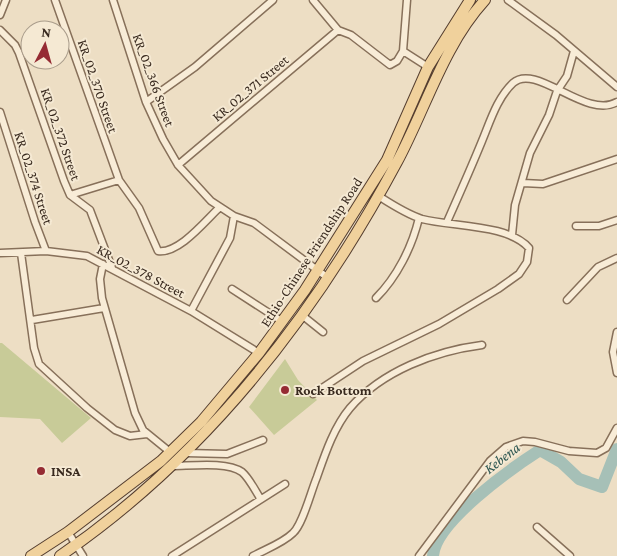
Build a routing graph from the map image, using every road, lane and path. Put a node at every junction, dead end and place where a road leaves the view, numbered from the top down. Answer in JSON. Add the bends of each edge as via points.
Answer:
{"nodes":[{"id":1,"x":6,"y":0,"type":"edge"},
{"id":2,"x":54,"y":0,"type":"edge"},
{"id":3,"x":114,"y":0,"type":"edge"},
{"id":4,"x":273,"y":0,"type":"edge"},
{"id":5,"x":313,"y":0,"type":"edge"},
{"id":6,"x":407,"y":0,"type":"edge"},
{"id":7,"x":470,"y":0,"type":"edge"},
{"id":8,"x":485,"y":0,"type":"edge"},
{"id":9,"x":508,"y":0,"type":"edge"},
{"id":10,"x":0,"y":15,"type":"edge"},
{"id":11,"x":0,"y":30,"type":"edge"},
{"id":12,"x":338,"y":30,"type":"junction"},
{"id":13,"x":403,"y":51,"type":"junction"},
{"id":14,"x":574,"y":51,"type":"junction"},
{"id":15,"x":428,"y":67,"type":"junction"},
{"id":16,"x":617,"y":87,"type":"edge"},
{"id":17,"x":557,"y":91,"type":"junction"},
{"id":18,"x":146,"y":102,"type":"junction"},
{"id":19,"x":617,"y":102,"type":"edge"},
{"id":20,"x":0,"y":112,"type":"edge"},
{"id":21,"x":617,"y":158,"type":"edge"},
{"id":22,"x":178,"y":165,"type":"junction"},
{"id":23,"x":119,"y":180,"type":"junction"},
{"id":24,"x":523,"y":183,"type":"junction"},
{"id":25,"x":70,"y":195,"type":"junction"},
{"id":26,"x":377,"y":195,"type":"junction"},
{"id":27,"x":220,"y":207,"type":"junction"},
{"id":28,"x":234,"y":216,"type":"junction"},
{"id":29,"x":419,"y":218,"type":"junction"},
{"id":30,"x":617,"y":220,"type":"edge"},
{"id":31,"x":447,"y":222,"type":"junction"},
{"id":32,"x":576,"y":226,"type":"dead end"},
{"id":33,"x":512,"y":236,"type":"junction"},
{"id":34,"x":46,"y":250,"type":"junction"},
{"id":35,"x":0,"y":253,"type":"edge"},
{"id":36,"x":21,"y":253,"type":"junction"},
{"id":37,"x":617,"y":258,"type":"edge"},
{"id":38,"x":103,"y":264,"type":"junction"},
{"id":39,"x":112,"y":268,"type":"junction"},
{"id":40,"x":319,"y":270,"type":"junction"},
{"id":41,"x":328,"y":278,"type":"junction"},
{"id":42,"x":232,"y":289,"type":"dead end"},
{"id":43,"x":376,"y":298,"type":"dead end"},
{"id":44,"x":567,"y":300,"type":"dead end"},
{"id":45,"x":104,"y":308,"type":"junction"},
{"id":46,"x":191,"y":311,"type":"junction"},
{"id":47,"x":303,"y":316,"type":"junction"},
{"id":48,"x":32,"y":320,"type":"junction"},
{"id":49,"x":283,"y":322,"type":"junction"},
{"id":50,"x":323,"y":332,"type":"dead end"},
{"id":51,"x":617,"y":332,"type":"edge"},
{"id":52,"x":482,"y":345,"type":"dead end"},
{"id":53,"x":259,"y":353,"type":"junction"},
{"id":54,"x":617,"y":373,"type":"edge"},
{"id":55,"x":313,"y":394,"type":"dead end"},
{"id":56,"x":617,"y":428,"type":"edge"},
{"id":57,"x":147,"y":434,"type":"junction"},
{"id":58,"x":263,"y":440,"type":"dead end"},
{"id":59,"x":170,"y":452,"type":"junction"},
{"id":60,"x":186,"y":453,"type":"junction"},
{"id":61,"x":172,"y":466,"type":"junction"},
{"id":62,"x":285,"y":484,"type":"dead end"},
{"id":63,"x":260,"y":498,"type":"junction"},
{"id":64,"x":537,"y":527,"type":"dead end"},
{"id":65,"x":68,"y":532,"type":"junction"},
{"id":66,"x":76,"y":544,"type":"junction"},
{"id":67,"x":31,"y":556,"type":"edge"},
{"id":68,"x":60,"y":556,"type":"edge"},
{"id":69,"x":83,"y":556,"type":"edge"},
{"id":70,"x":172,"y":556,"type":"edge"},
{"id":71,"x":253,"y":556,"type":"edge"},
{"id":72,"x":419,"y":556,"type":"edge"},
{"id":73,"x":570,"y":556,"type":"edge"}],
"edges":[{"from":1,"to":10,"type":"street"},
{"from":2,"to":23,"type":"street","name":"KR_02_370 Street"},
{"from":3,"to":18,"type":"street","name":"KR_02_366 Street"},
{"from":4,"to":18,"type":"street","via":[[195,67]]},
{"from":5,"to":12,"type":"street"},
{"from":6,"to":13,"type":"street"},
{"from":7,"to":15,"type":"main road","name":"Ethio-Chinese Friendship Road"},
{"from":8,"to":26,"type":"main road","name":"Ethio-Chinese Friendship Road","via":[[452,48],[398,161]]},
{"from":9,"to":14,"type":"street"},
{"from":11,"to":25,"type":"street","name":"KR_02_372 Street","via":[[19,53]]},
{"from":12,"to":13,"type":"street","via":[[351,35],[390,64],[397,61]]},
{"from":12,"to":22,"type":"street","name":"KR_02_371 Street"},
{"from":13,"to":15,"type":"street"},
{"from":14,"to":16,"type":"street"},
{"from":14,"to":17,"type":"street","via":[[567,76]]},
{"from":15,"to":40,"type":"main road","name":"Ethio-Chinese Friendship Road","via":[[387,160]]},
{"from":17,"to":19,"type":"street","via":[[598,105],[609,106]]},
{"from":17,"to":24,"type":"street","via":[[530,153]]},
{"from":17,"to":31,"type":"street","via":[[548,84],[527,79],[512,84],[496,107]]},
{"from":18,"to":22,"type":"street","name":"KR_02_366 Street"},
{"from":20,"to":34,"type":"street","name":"KR_02_374 Street"},
{"from":21,"to":24,"type":"street","via":[[563,179]]},
{"from":22,"to":27,"type":"street","name":"KR_02_366 Street"},
{"from":23,"to":25,"type":"street","name":"KR_02_372 Street"},
{"from":23,"to":27,"type":"street","name":"KR_02_370 Street","via":[[139,208],[158,251],[164,252],[180,245]]},
{"from":24,"to":33,"type":"street","via":[[515,205]]},
{"from":25,"to":39,"type":"street","name":"KR_02_372 Street","via":[[90,210]]},
{"from":26,"to":29,"type":"street"},
{"from":26,"to":41,"type":"main road","name":"Ethio-Chinese Friendship Road"},
{"from":27,"to":28,"type":"street","name":"KR_02_366 Street"},
{"from":28,"to":40,"type":"street","name":"KR_02_366 Street","via":[[254,223]]},
{"from":28,"to":46,"type":"street","via":[[230,238]]},
{"from":29,"to":31,"type":"street"},
{"from":29,"to":43,"type":"street","via":[[411,245],[393,278]]},
{"from":30,"to":32,"type":"street","via":[[599,226]]},
{"from":31,"to":33,"type":"street","via":[[501,231]]},
{"from":33,"to":55,"type":"street","via":[[529,248],[528,262],[519,274],[439,324],[382,350]]},
{"from":34,"to":36,"type":"street","name":"KR_02_378 Street"},
{"from":34,"to":38,"type":"street","name":"KR_02_378 Street","via":[[86,256]]},
{"from":35,"to":36,"type":"street","name":"KR_02_378 Street"},
{"from":36,"to":48,"type":"street"},
{"from":37,"to":44,"type":"street","via":[[598,268]]},
{"from":38,"to":39,"type":"street","name":"KR_02_378 Street"},
{"from":38,"to":45,"type":"street","via":[[100,288]]},
{"from":39,"to":46,"type":"street","name":"KR_02_378 Street"},
{"from":40,"to":41,"type":"street","name":"KR_02_366 Street"},
{"from":40,"to":49,"type":"main road","name":"Ethio-Chinese Friendship Road"},
{"from":41,"to":47,"type":"main road","name":"Ethio-Chinese Friendship Road"},
{"from":42,"to":49,"type":"street"},
{"from":45,"to":48,"type":"street"},
{"from":45,"to":57,"type":"street","via":[[140,426]]},
{"from":46,"to":53,"type":"street","name":"KR_02_378 Street"},
{"from":47,"to":50,"type":"street"},
{"from":47,"to":60,"type":"main road","name":"Ethio-Chinese Friendship Road","via":[[229,409]]},
{"from":48,"to":57,"type":"street","via":[[35,354],[45,370],[87,408],[124,435]]},
{"from":49,"to":53,"type":"main road","name":"Ethio-Chinese Friendship Road"},
{"from":51,"to":54,"type":"street","via":[[613,352]]},
{"from":52,"to":71,"type":"street","via":[[460,348],[417,362],[361,398],[350,409],[331,440],[295,532]]},
{"from":53,"to":59,"type":"main road","name":"Ethio-Chinese Friendship Road","via":[[201,422]]},
{"from":56,"to":72,"type":"street","via":[[606,448],[597,453],[529,442],[506,447],[490,461]]},
{"from":57,"to":59,"type":"street"},
{"from":58,"to":60,"type":"street","via":[[227,454]]},
{"from":59,"to":65,"type":"main road","name":"Ethio-Chinese Friendship Road"},
{"from":60,"to":61,"type":"main road","name":"Ethio-Chinese Friendship Road"},
{"from":61,"to":63,"type":"street","via":[[236,469],[243,473]]},
{"from":61,"to":66,"type":"main road","name":"Ethio-Chinese Friendship Road","via":[[127,506]]},
{"from":62,"to":63,"type":"street"},
{"from":63,"to":70,"type":"street"},
{"from":64,"to":73,"type":"street"},
{"from":65,"to":66,"type":"street"},
{"from":65,"to":67,"type":"main road","name":"Ethio-Chinese Friendship Road"},
{"from":66,"to":68,"type":"main road","name":"Ethio-Chinese Friendship Road"},
{"from":66,"to":69,"type":"street"}]}
